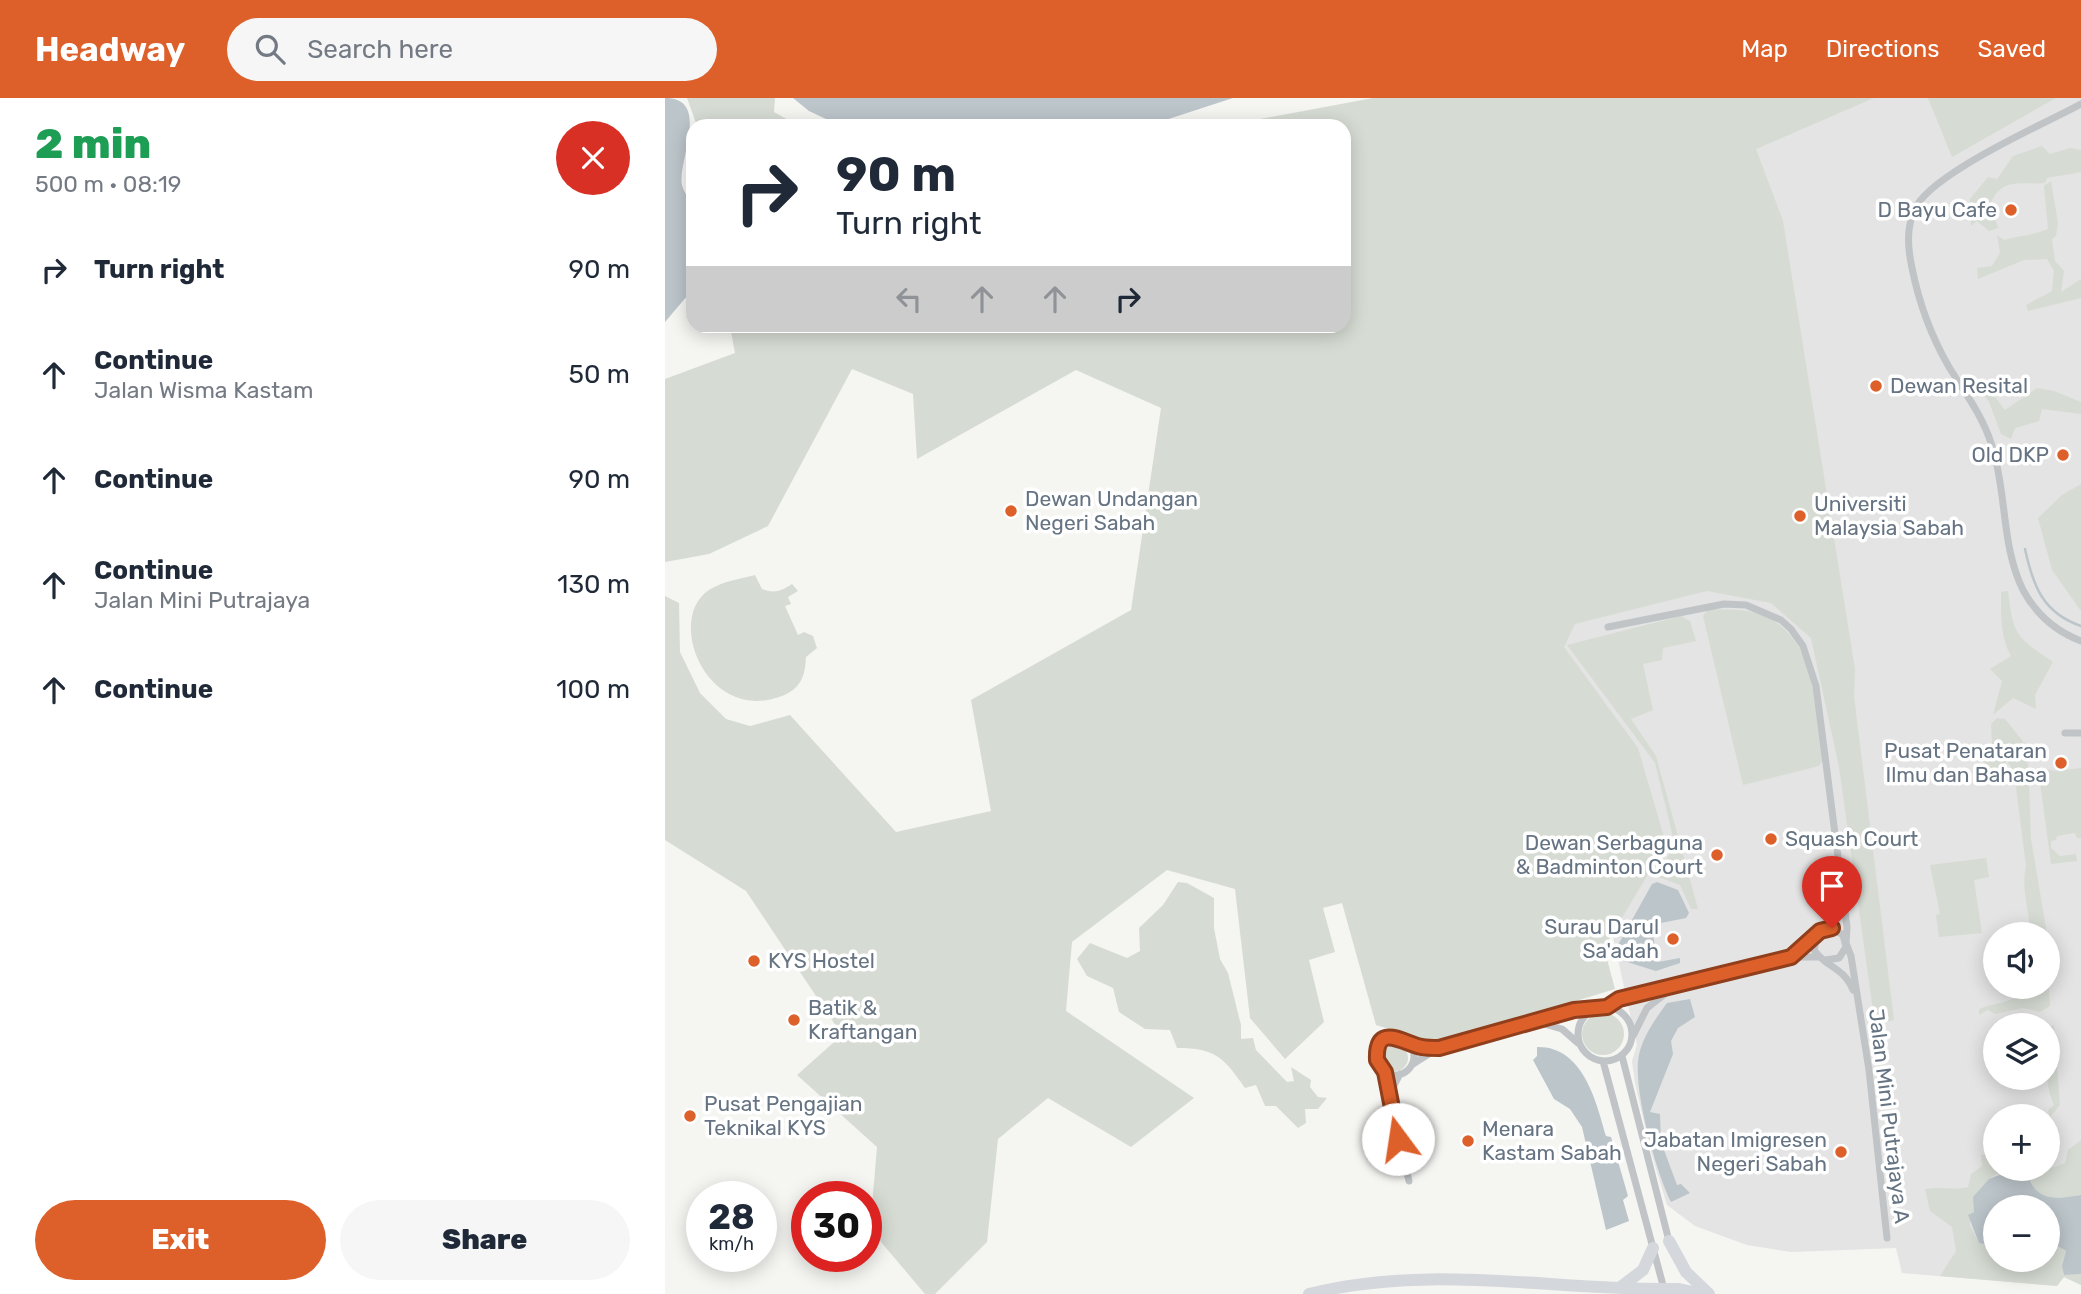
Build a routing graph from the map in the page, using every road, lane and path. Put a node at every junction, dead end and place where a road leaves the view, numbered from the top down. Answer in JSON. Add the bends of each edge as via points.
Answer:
{"nodes":[{"id":1,"x":2081,"y":104,"type":"edge"},
{"id":2,"x":1608,"y":627,"type":"dead end"},
{"id":3,"x":2081,"y":640,"type":"edge"},
{"id":4,"x":2065,"y":733,"type":"dead end"},
{"id":5,"x":2081,"y":733,"type":"edge"},
{"id":6,"x":1841,"y":886,"type":"junction"},
{"id":7,"x":1824,"y":929,"type":"junction"},
{"id":8,"x":1815,"y":937,"type":"junction"},
{"id":9,"x":1846,"y":943,"type":"junction"},
{"id":10,"x":1791,"y":957,"type":"junction"},
{"id":11,"x":1822,"y":959,"type":"junction"},
{"id":12,"x":1680,"y":985,"type":"junction"},
{"id":13,"x":1856,"y":997,"type":"junction"},
{"id":14,"x":1607,"y":1007,"type":"junction"},
{"id":15,"x":1591,"y":1011,"type":"junction"},
{"id":16,"x":1537,"y":1022,"type":"junction"},
{"id":17,"x":1632,"y":1039,"type":"junction"},
{"id":18,"x":1410,"y":1043,"type":"junction"},
{"id":19,"x":1581,"y":1046,"type":"junction"},
{"id":20,"x":1439,"y":1048,"type":"junction"},
{"id":21,"x":1622,"y":1056,"type":"junction"},
{"id":22,"x":1604,"y":1061,"type":"junction"},
{"id":23,"x":1413,"y":1063,"type":"junction"},
{"id":24,"x":1385,"y":1072,"type":"junction"},
{"id":25,"x":1401,"y":1074,"type":"junction"},
{"id":26,"x":1388,"y":1098,"type":"junction"},
{"id":27,"x":1409,"y":1181,"type":"dead end"},
{"id":28,"x":1887,"y":1238,"type":"dead end"},
{"id":29,"x":1669,"y":1241,"type":"joint"},
{"id":30,"x":1653,"y":1248,"type":"junction"},
{"id":31,"x":1622,"y":1286,"type":"junction"},
{"id":32,"x":1666,"y":1292,"type":"edge"},
{"id":33,"x":1309,"y":1294,"type":"edge"},
{"id":34,"x":1701,"y":1294,"type":"edge"},
{"id":35,"x":1709,"y":1294,"type":"edge"}],
"edges":[{"from":1,"to":3,"type":"street","via":[[1955,171],[1928,192],[1914,209],[1909,226],[1909,252],[1922,308],[1992,446],[2011,564],[2033,607],[2065,635]]},
{"from":2,"to":6,"type":"street","name":"Jalan Mini Putrajaya A","via":[[1724,604],[1746,605],[1791,629],[1812,667]]},
{"from":4,"to":5,"type":"street"},
{"from":6,"to":7,"type":"street","via":[[1836,912]]},
{"from":6,"to":9,"type":"street","name":"Jalan Mini Putrajaya A"},
{"from":7,"to":8,"type":"street"},
{"from":7,"to":9,"type":"street","via":[[1840,932]]},
{"from":8,"to":10,"type":"street"},
{"from":8,"to":11,"type":"street","via":[[1813,946]]},
{"from":9,"to":11,"type":"street","via":[[1839,958]]},
{"from":9,"to":13,"type":"street","name":"Jalan Mini Putrajaya A"},
{"from":10,"to":11,"type":"street"},
{"from":10,"to":12,"type":"street"},
{"from":11,"to":13,"type":"street","via":[[1838,967]]},
{"from":12,"to":14,"type":"street","via":[[1619,999]]},
{"from":12,"to":17,"type":"street","via":[[1654,999]]},
{"from":13,"to":28,"type":"street","name":"Jalan Mini Putrajaya A","via":[[1869,1070]]},
{"from":14,"to":15,"type":"street"},
{"from":14,"to":17,"type":"street","via":[[1627,1017]]},
{"from":15,"to":16,"type":"street","via":[[1574,1010]]},
{"from":15,"to":19,"type":"street","via":[[1579,1029]]},
{"from":16,"to":19,"type":"street","via":[[1562,1029]]},
{"from":16,"to":20,"type":"street"},
{"from":17,"to":21,"type":"street"},
{"from":18,"to":20,"type":"street"},
{"from":18,"to":23,"type":"street"},
{"from":18,"to":24,"type":"street","via":[[1392,1037],[1379,1046],[1377,1060]]},
{"from":19,"to":22,"type":"street","via":[[1588,1055]]},
{"from":20,"to":23,"type":"street"},
{"from":21,"to":22,"type":"street"},
{"from":21,"to":29,"type":"street"},
{"from":22,"to":30,"type":"street"},
{"from":23,"to":25,"type":"street"},
{"from":24,"to":25,"type":"street"},
{"from":24,"to":26,"type":"street"},
{"from":25,"to":26,"type":"street"},
{"from":26,"to":27,"type":"street"},
{"from":29,"to":35,"type":"highway","via":[[1686,1272]]},
{"from":30,"to":31,"type":"highway","via":[[1643,1270]]},
{"from":30,"to":32,"type":"street"},
{"from":31,"to":32,"type":"highway"},
{"from":31,"to":33,"type":"highway","via":[[1410,1279],[1352,1284]]},
{"from":32,"to":34,"type":"highway"}]}
